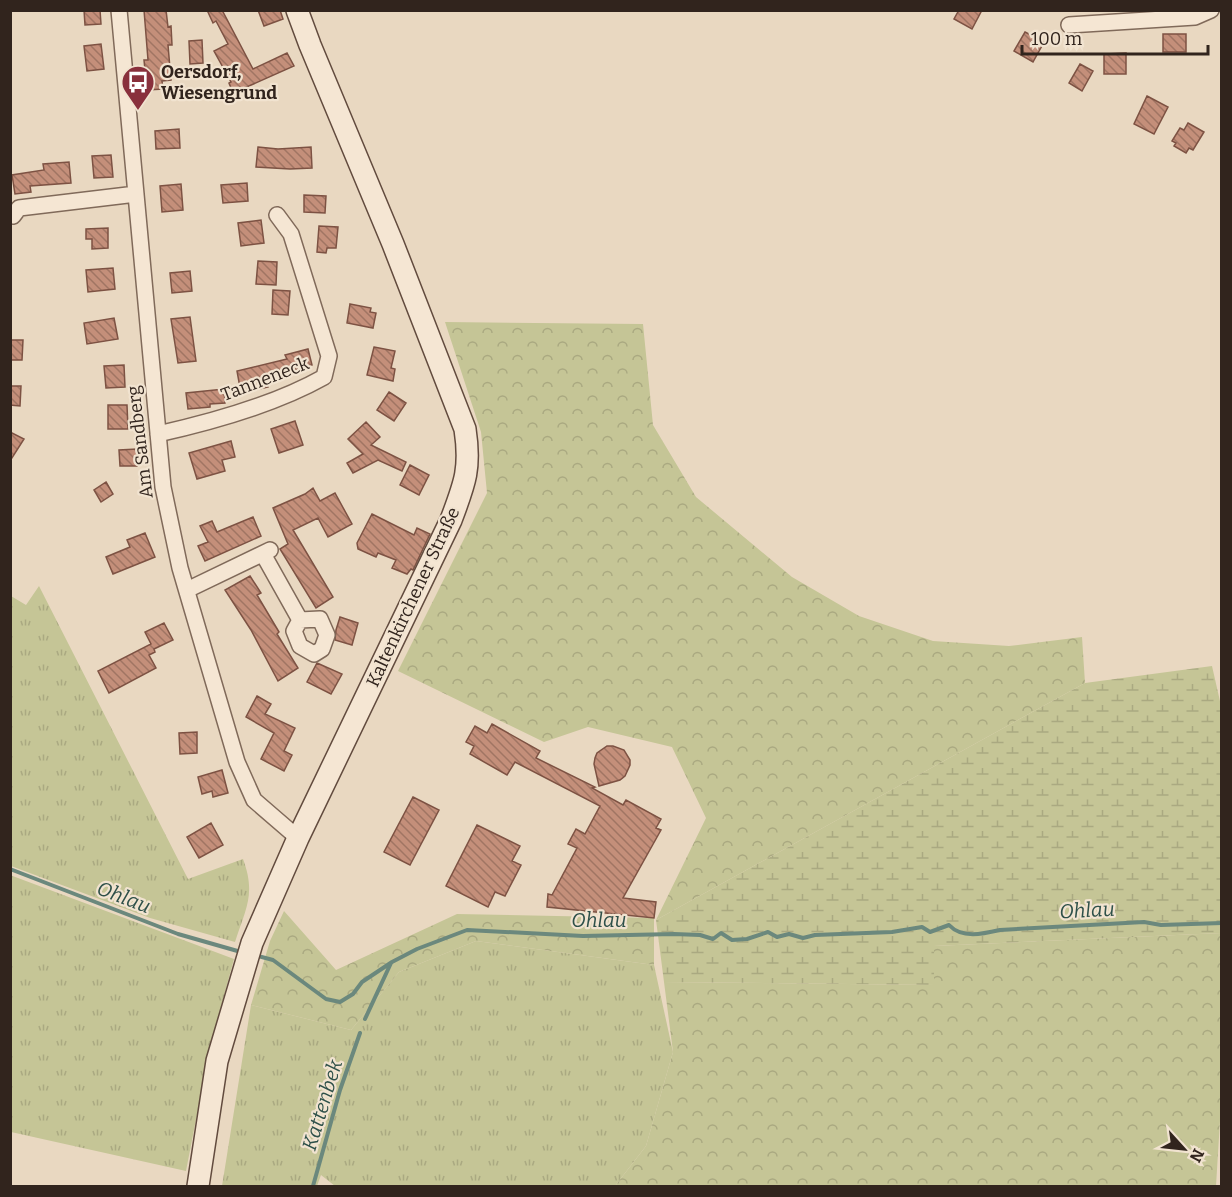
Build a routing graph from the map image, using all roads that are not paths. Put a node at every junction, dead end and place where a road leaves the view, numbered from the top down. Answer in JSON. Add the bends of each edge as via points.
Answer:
{"nodes":[{"id":1,"x":119,"y":10,"type":"edge"},
{"id":2,"x":297,"y":10,"type":"edge"},
{"id":3,"x":1211,"y":10,"type":"edge"},
{"id":4,"x":1069,"y":25,"type":"dead end"},
{"id":5,"x":136,"y":194,"type":"junction"},
{"id":6,"x":277,"y":215,"type":"dead end"},
{"id":7,"x":13,"y":216,"type":"dead end"},
{"id":8,"x":158,"y":434,"type":"junction"},
{"id":9,"x":187,"y":590,"type":"junction"},
{"id":10,"x":300,"y":620,"type":"dead end"},
{"id":11,"x":298,"y":838,"type":"junction"},
{"id":12,"x":198,"y":1186,"type":"edge"}],
"edges":[{"from":1,"to":5,"type":"street","name":"Am Sandberg"},
{"from":2,"to":11,"type":"main road","name":"Kaltenkirchener Straße","via":[[465,429],[469,454],[465,484],[451,520]]},
{"from":3,"to":4,"type":"street","via":[[1195,17]]},
{"from":5,"to":7,"type":"street","via":[[19,208]]},
{"from":5,"to":8,"type":"street","name":"Am Sandberg"},
{"from":6,"to":8,"type":"street","name":"Tanneneck","via":[[291,234],[329,356],[324,377],[301,390],[198,425]]},
{"from":8,"to":9,"type":"street","name":"Am Sandberg","via":[[163,487]]},
{"from":9,"to":10,"type":"street","via":[[267,552]]},
{"from":9,"to":11,"type":"street","name":"Am Sandberg","via":[[237,762],[251,794]]},
{"from":11,"to":12,"type":"main road","name":"Kaltenkirchener Straße","via":[[252,943],[217,1060]]}]}
